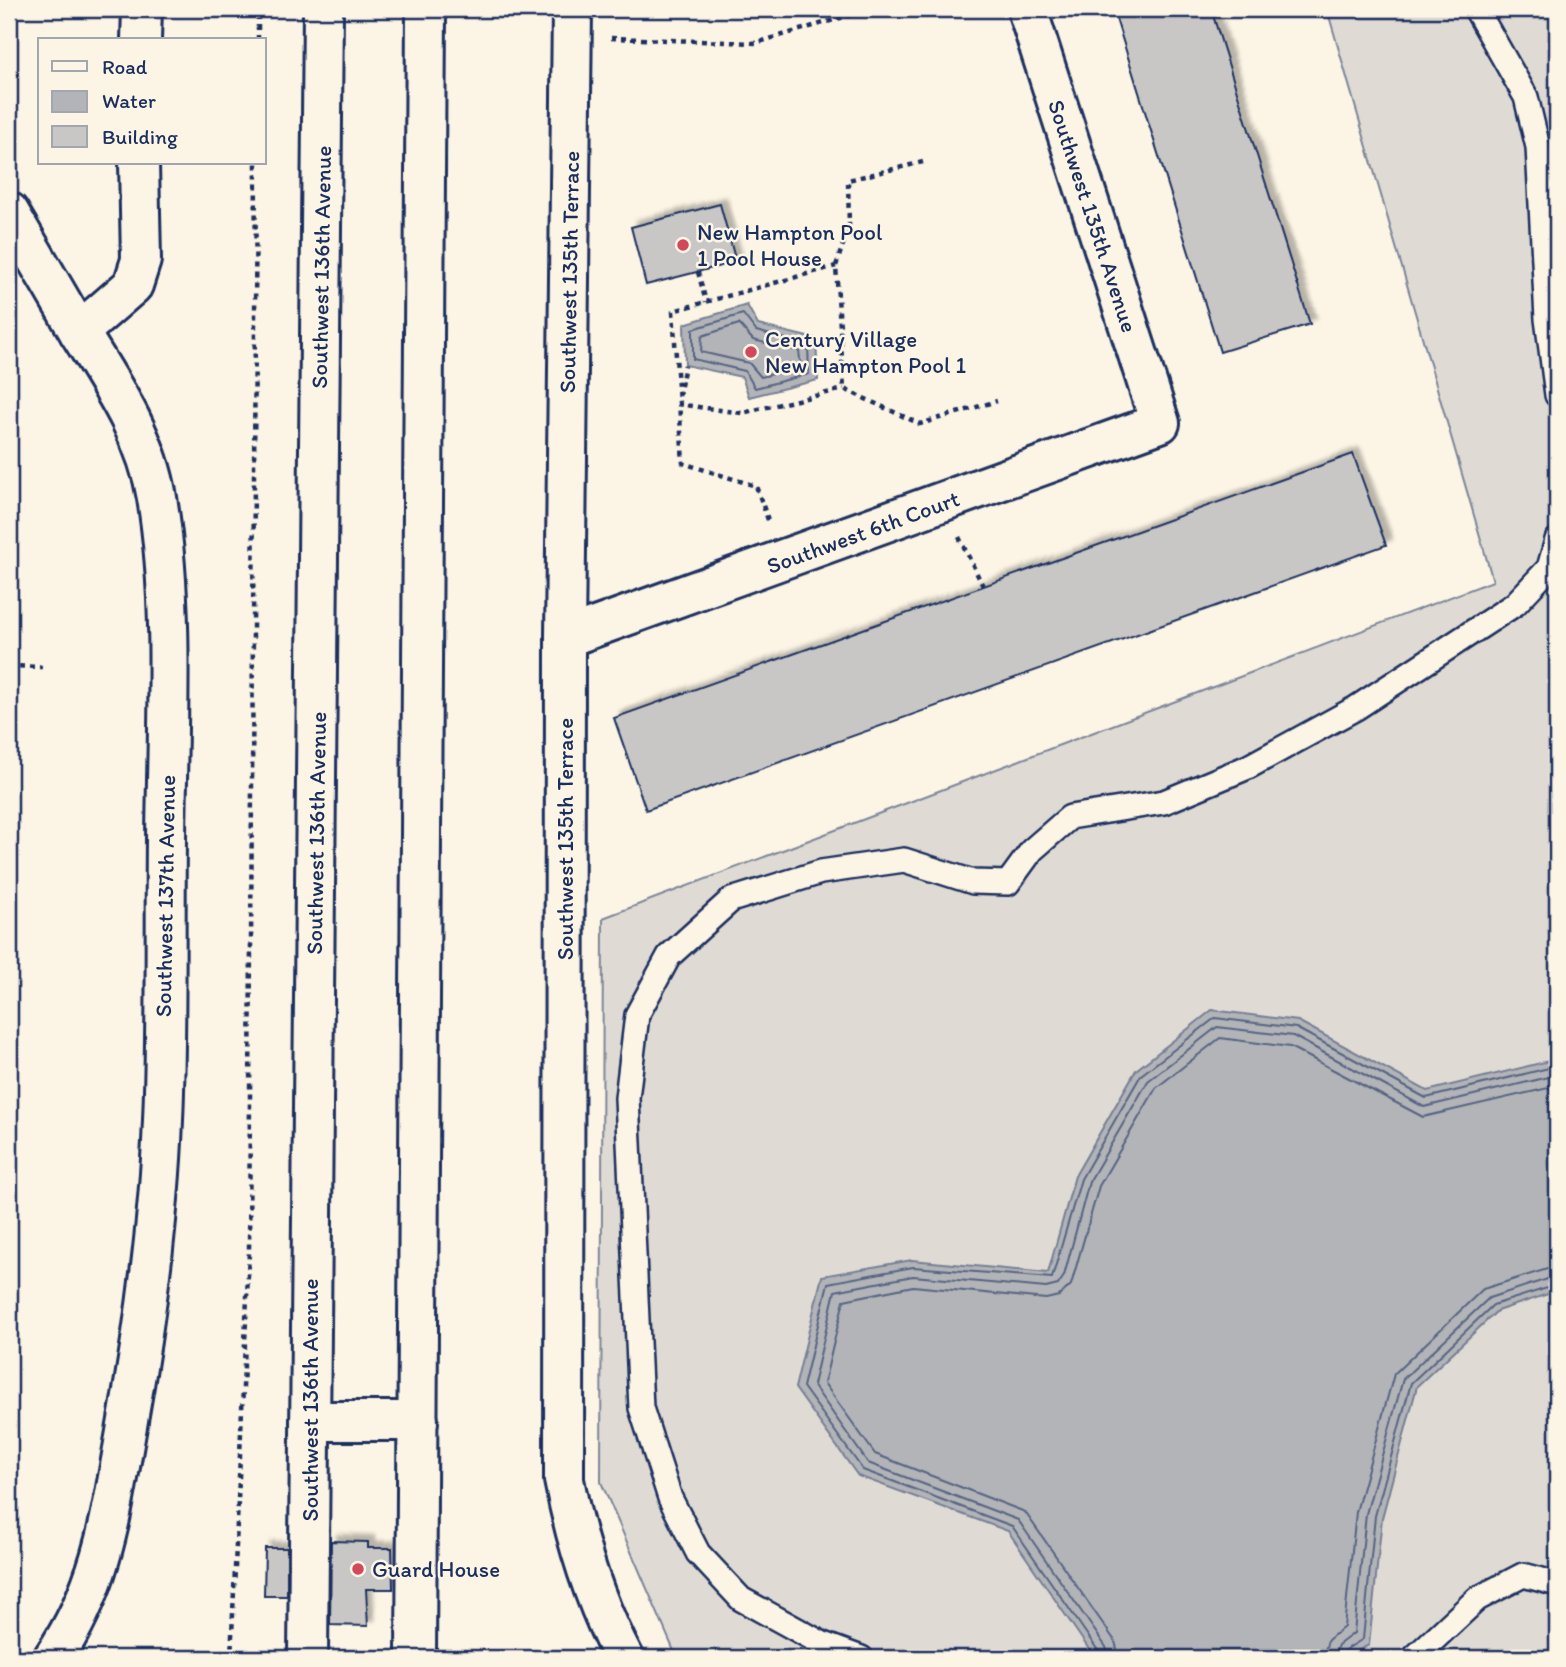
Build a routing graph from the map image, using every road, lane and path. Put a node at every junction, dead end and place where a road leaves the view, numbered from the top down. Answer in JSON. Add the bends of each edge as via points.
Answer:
{"nodes":[{"id":1,"x":142,"y":9,"type":"edge"},
{"id":2,"x":258,"y":9,"type":"edge"},
{"id":3,"x":323,"y":9,"type":"edge"},
{"id":4,"x":426,"y":9,"type":"edge"},
{"id":5,"x":871,"y":9,"type":"edge"},
{"id":6,"x":1027,"y":9,"type":"edge"},
{"id":7,"x":1476,"y":9,"type":"edge"},
{"id":8,"x":572,"y":24,"type":"edge"},
{"id":9,"x":141,"y":38,"type":"edge"},
{"id":10,"x":258,"y":38,"type":"edge"},
{"id":11,"x":923,"y":162,"type":"dead end"},
{"id":12,"x":139,"y":164,"type":"edge"},
{"id":13,"x":256,"y":164,"type":"edge"},
{"id":14,"x":9,"y":212,"type":"edge"},
{"id":15,"x":836,"y":266,"type":"junction"},
{"id":16,"x":698,"y":272,"type":"dead end"},
{"id":17,"x":706,"y":302,"type":"junction"},
{"id":18,"x":79,"y":331,"type":"junction"},
{"id":19,"x":685,"y":365,"type":"dead end"},
{"id":20,"x":844,"y":389,"type":"junction"},
{"id":21,"x":1557,"y":395,"type":"edge"},
{"id":22,"x":997,"y":401,"type":"dead end"},
{"id":23,"x":677,"y":405,"type":"junction"},
{"id":24,"x":1160,"y":423,"type":"joint"},
{"id":25,"x":942,"y":503,"type":"junction"},
{"id":26,"x":1557,"y":540,"type":"edge"},
{"id":27,"x":783,"y":560,"type":"junction"},
{"id":28,"x":984,"y":586,"type":"dead end"},
{"id":29,"x":565,"y":638,"type":"junction"},
{"id":30,"x":9,"y":666,"type":"edge"},
{"id":31,"x":43,"y":667,"type":"dead end"},
{"id":32,"x":310,"y":1421,"type":"junction"},
{"id":33,"x":418,"y":1421,"type":"junction"},
{"id":34,"x":1557,"y":1584,"type":"edge"},
{"id":35,"x":53,"y":1658,"type":"edge"},
{"id":36,"x":230,"y":1658,"type":"edge"},
{"id":37,"x":308,"y":1658,"type":"edge"},
{"id":38,"x":416,"y":1658,"type":"edge"},
{"id":39,"x":624,"y":1658,"type":"edge"},
{"id":40,"x":861,"y":1658,"type":"edge"},
{"id":41,"x":1414,"y":1658,"type":"edge"}],
"edges":[{"from":1,"to":9,"type":"street"},
{"from":2,"to":10,"type":"path"},
{"from":3,"to":32,"type":"street","name":"Southwest 136th Avenue"},
{"from":4,"to":33,"type":"street"},
{"from":5,"to":8,"type":"path","via":[[756,43],[644,37]]},
{"from":6,"to":24,"type":"street","name":"Southwest 135th Avenue"},
{"from":7,"to":21,"type":"lane","via":[[1526,97],[1538,147],[1547,319]]},
{"from":8,"to":29,"type":"street","name":"Southwest 135th Terrace"},
{"from":11,"to":15,"type":"path","via":[[848,180],[849,226]]},
{"from":12,"to":18,"type":"street","via":[[141,260],[133,285]]},
{"from":13,"to":36,"type":"path","via":[[249,1252]]},
{"from":14,"to":18,"type":"street","name":"Southwest 137th Avenue"},
{"from":15,"to":17,"type":"path"},
{"from":15,"to":20,"type":"path"},
{"from":16,"to":17,"type":"path"},
{"from":17,"to":23,"type":"path","via":[[673,311]]},
{"from":18,"to":35,"type":"street","name":"Southwest 137th Avenue","via":[[144,444],[162,544],[166,646],[163,1121],[156,1221],[137,1368],[110,1521],[99,1569],[75,1627]]},
{"from":19,"to":23,"type":"path"},
{"from":20,"to":22,"type":"path","via":[[920,424]]},
{"from":20,"to":23,"type":"path","via":[[742,413]]},
{"from":23,"to":27,"type":"path","via":[[683,463],[756,486]]},
{"from":24,"to":25,"type":"street","name":"Southwest 6th Court"},
{"from":25,"to":27,"type":"street","name":"Southwest 6th Court"},
{"from":25,"to":28,"type":"path"},
{"from":26,"to":40,"type":"lane","via":[[1549,568],[1515,604],[1356,708],[1248,767],[1164,802],[1070,817],[1032,850],[1008,883],[973,882],[904,860],[821,872],[731,900],[669,956],[637,1015],[627,1098],[641,1408],[670,1498],[698,1553],[741,1599],[823,1644]]},
{"from":27,"to":29,"type":"street","name":"Southwest 6th Court"},
{"from":29,"to":39,"type":"street","name":"Southwest 135th Terrace","via":[[564,1480],[575,1539],[595,1598]]},
{"from":30,"to":31,"type":"path"},
{"from":32,"to":33,"type":"street"},
{"from":32,"to":37,"type":"street","name":"Southwest 136th Avenue"},
{"from":33,"to":38,"type":"street"},
{"from":34,"to":41,"type":"lane","via":[[1523,1575],[1477,1599]]}]}
